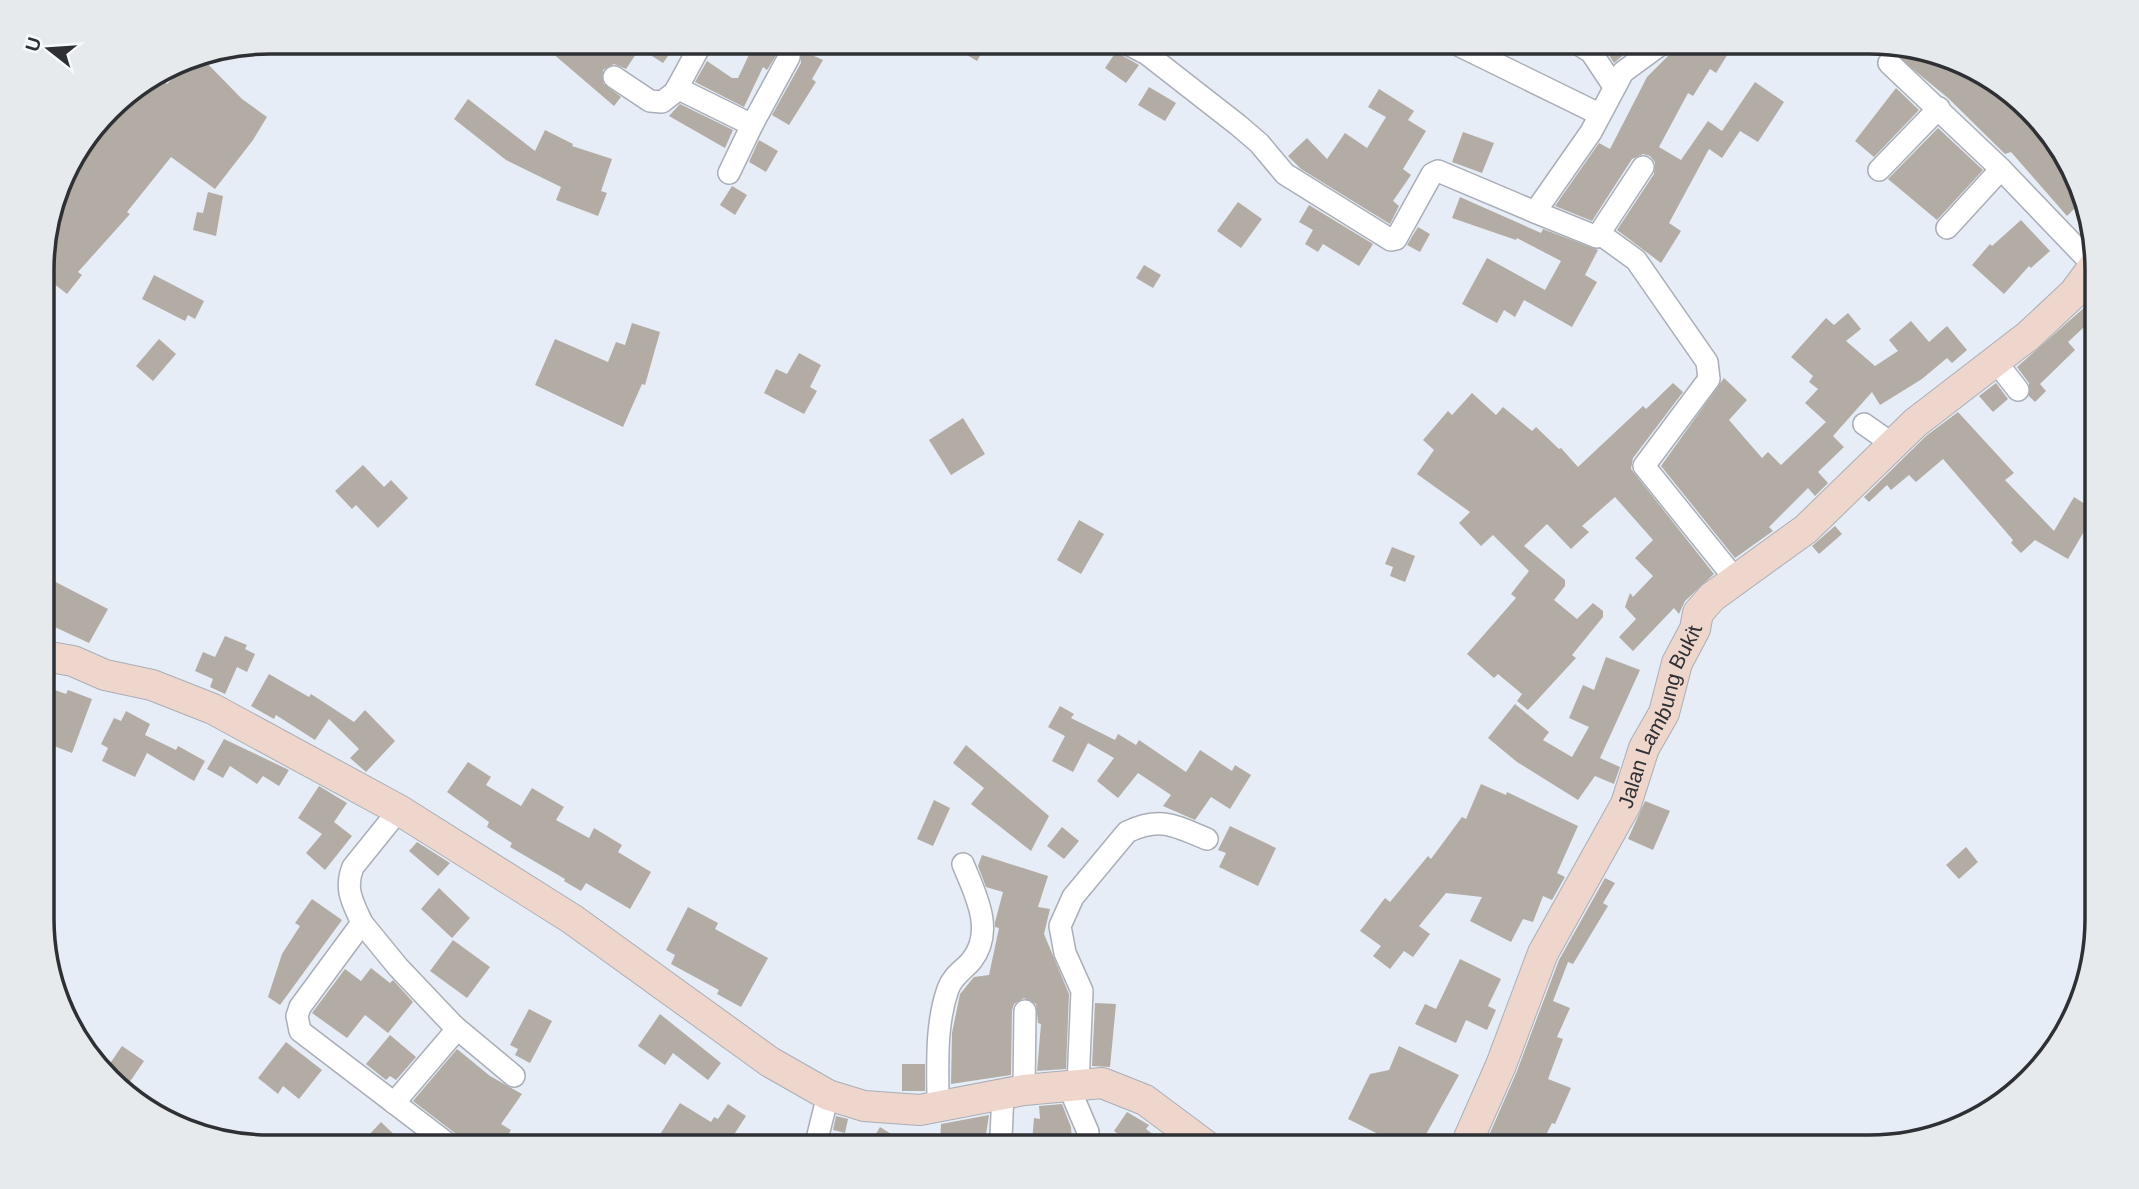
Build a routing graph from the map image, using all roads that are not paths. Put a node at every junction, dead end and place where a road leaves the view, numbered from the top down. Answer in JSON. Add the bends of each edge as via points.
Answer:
{"nodes":[{"id":1,"x":1148,"y":54,"type":"edge"},
{"id":2,"x":1477,"y":54,"type":"edge"},
{"id":3,"x":1593,"y":54,"type":"edge"},
{"id":4,"x":1645,"y":54,"type":"edge"},
{"id":5,"x":695,"y":55,"type":"edge"},
{"id":6,"x":789,"y":57,"type":"dead end"},
{"id":7,"x":1889,"y":62,"type":"dead end"},
{"id":8,"x":614,"y":77,"type":"dead end"},
{"id":9,"x":1614,"y":85,"type":"junction"},
{"id":10,"x":677,"y":88,"type":"junction"},
{"id":11,"x":1939,"y":108,"type":"junction"},
{"id":12,"x":1600,"y":114,"type":"junction"},
{"id":13,"x":752,"y":125,"type":"junction"},
{"id":14,"x":1643,"y":167,"type":"dead end"},
{"id":15,"x":2001,"y":169,"type":"junction"},
{"id":16,"x":1879,"y":170,"type":"dead end"},
{"id":17,"x":729,"y":173,"type":"dead end"},
{"id":18,"x":1535,"y":212,"type":"junction"},
{"id":19,"x":1947,"y":228,"type":"dead end"},
{"id":20,"x":1600,"y":234,"type":"junction"},
{"id":21,"x":2084,"y":252,"type":"edge"},
{"id":22,"x":2084,"y":280,"type":"edge"},
{"id":23,"x":1997,"y":363,"type":"junction"},
{"id":24,"x":2018,"y":390,"type":"dead end"},
{"id":25,"x":1864,"y":424,"type":"dead end"},
{"id":26,"x":1891,"y":443,"type":"junction"},
{"id":27,"x":1736,"y":580,"type":"junction"},
{"id":28,"x":54,"y":659,"type":"edge"},
{"id":29,"x":400,"y":810,"type":"junction"},
{"id":30,"x":1208,"y":839,"type":"dead end"},
{"id":31,"x":962,"y":864,"type":"dead end"},
{"id":32,"x":362,"y":923,"type":"junction"},
{"id":33,"x":1025,"y":1011,"type":"dead end"},
{"id":34,"x":454,"y":1026,"type":"junction"},
{"id":35,"x":514,"y":1076,"type":"dead end"},
{"id":36,"x":1073,"y":1084,"type":"junction"},
{"id":37,"x":1014,"y":1092,"type":"junction"},
{"id":38,"x":828,"y":1095,"type":"junction"},
{"id":39,"x":394,"y":1103,"type":"junction"},
{"id":40,"x":938,"y":1106,"type":"junction"},
{"id":41,"x":1088,"y":1132,"type":"dead end"},
{"id":42,"x":1192,"y":1134,"type":"edge"},
{"id":43,"x":1471,"y":1134,"type":"edge"},
{"id":44,"x":436,"y":1135,"type":"edge"},
{"id":45,"x":818,"y":1135,"type":"edge"},
{"id":46,"x":1003,"y":1135,"type":"edge"}],
"edges":[{"from":1,"to":18,"type":"street","via":[[1259,143],[1285,174],[1387,240],[1395,239],[1422,189],[1438,171]]},
{"from":2,"to":12,"type":"street"},
{"from":3,"to":9,"type":"street"},
{"from":4,"to":9,"type":"street"},
{"from":5,"to":10,"type":"street"},
{"from":6,"to":13,"type":"street"},
{"from":7,"to":11,"type":"street"},
{"from":8,"to":10,"type":"street","via":[[650,101],[662,102]]},
{"from":9,"to":12,"type":"street"},
{"from":10,"to":13,"type":"street"},
{"from":11,"to":15,"type":"street"},
{"from":11,"to":16,"type":"street"},
{"from":12,"to":18,"type":"street"},
{"from":13,"to":17,"type":"street"},
{"from":14,"to":20,"type":"street"},
{"from":15,"to":19,"type":"street"},
{"from":15,"to":21,"type":"street"},
{"from":18,"to":20,"type":"street","via":[[1588,235]]},
{"from":20,"to":27,"type":"street","via":[[1636,260],[1707,362],[1709,379],[1644,466]]},
{"from":22,"to":23,"type":"street","name":"Jalan Lambung Bukit"},
{"from":23,"to":24,"type":"street"},
{"from":23,"to":26,"type":"street","name":"Jalan Lambung Bukit"},
{"from":25,"to":26,"type":"street"},
{"from":26,"to":27,"type":"street","name":"Jalan Lambung Bukit","via":[[1806,529]]},
{"from":27,"to":43,"type":"street","name":"Jalan Lambung Bukit","via":[[1698,613],[1626,804],[1544,953]]},
{"from":28,"to":29,"type":"street","via":[[152,685],[213,709]]},
{"from":29,"to":32,"type":"street","via":[[349,877],[349,894]]},
{"from":29,"to":38,"type":"street","via":[[572,919],[771,1062]]},
{"from":30,"to":36,"type":"street","via":[[1167,823],[1127,832],[1064,912],[1060,937],[1082,991]]},
{"from":31,"to":40,"type":"street","via":[[982,917],[983,934],[971,960],[949,985],[944,1003]]},
{"from":32,"to":34,"type":"street"},
{"from":32,"to":39,"type":"street","via":[[300,1007],[297,1024],[299,1031]]},
{"from":33,"to":37,"type":"street"},
{"from":34,"to":35,"type":"street"},
{"from":34,"to":39,"type":"street","via":[[449,1039]]},
{"from":36,"to":37,"type":"street"},
{"from":36,"to":41,"type":"street"},
{"from":36,"to":42,"type":"street","via":[[1101,1083],[1128,1091]]},
{"from":37,"to":40,"type":"street"},
{"from":37,"to":46,"type":"street"},
{"from":38,"to":40,"type":"street","via":[[889,1110]]},
{"from":38,"to":45,"type":"street"},
{"from":39,"to":44,"type":"street"}]}
